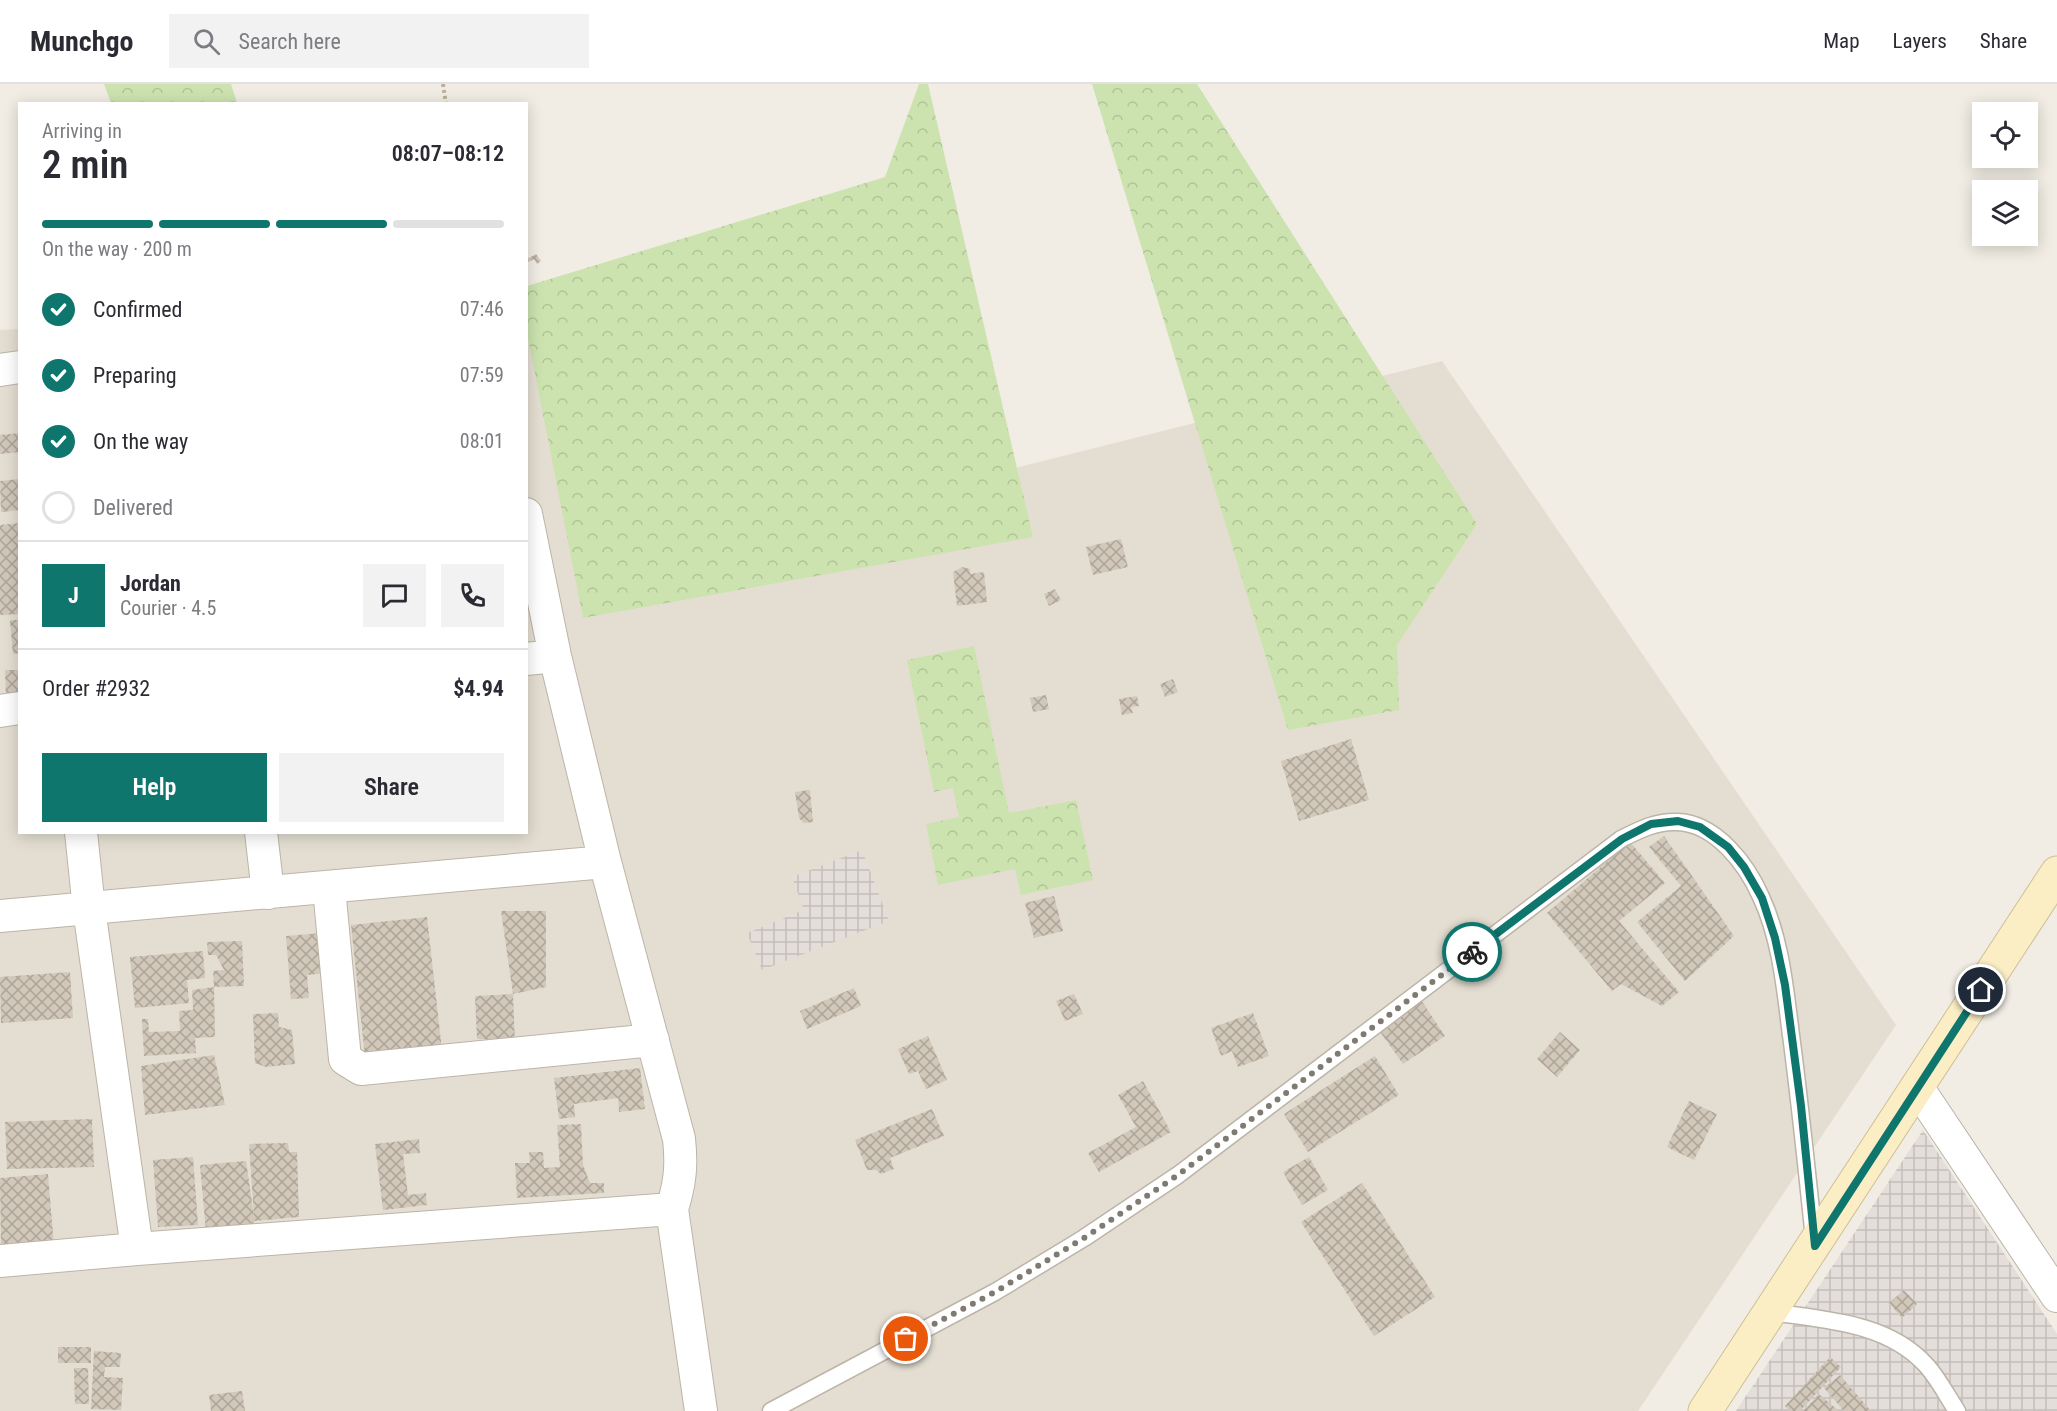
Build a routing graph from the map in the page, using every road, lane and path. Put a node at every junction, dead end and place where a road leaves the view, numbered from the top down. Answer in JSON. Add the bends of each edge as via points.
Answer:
{"nodes":[{"id":1,"x":443,"y":84,"type":"edge"},
{"id":2,"x":446,"y":102,"type":"edge"},
{"id":3,"x":18,"y":368,"type":"edge"},
{"id":4,"x":0,"y":370,"type":"edge"},
{"id":5,"x":528,"y":533,"type":"edge"},
{"id":6,"x":541,"y":657,"type":"edge"},
{"id":7,"x":18,"y":708,"type":"edge"},
{"id":8,"x":0,"y":711,"type":"edge"},
{"id":9,"x":81,"y":834,"type":"edge"},
{"id":10,"x":261,"y":834,"type":"edge"},
{"id":11,"x":605,"y":862,"type":"junction"},
{"id":12,"x":2057,"y":873,"type":"edge"},
{"id":13,"x":329,"y":888,"type":"junction"},
{"id":14,"x":268,"y":893,"type":"junction"},
{"id":15,"x":89,"y":909,"type":"junction"},
{"id":16,"x":0,"y":916,"type":"edge"},
{"id":17,"x":653,"y":1040,"type":"junction"},
{"id":18,"x":1917,"y":1087,"type":"junction"},
{"id":19,"x":672,"y":1209,"type":"junction"},
{"id":20,"x":1815,"y":1246,"type":"junction"},
{"id":21,"x":137,"y":1248,"type":"junction"},
{"id":22,"x":0,"y":1261,"type":"edge"},
{"id":23,"x":2057,"y":1296,"type":"edge"},
{"id":24,"x":1771,"y":1312,"type":"junction"},
{"id":25,"x":701,"y":1411,"type":"edge"},
{"id":26,"x":771,"y":1411,"type":"edge"},
{"id":27,"x":1705,"y":1411,"type":"edge"},
{"id":28,"x":1957,"y":1411,"type":"edge"}],
"edges":[{"from":1,"to":2,"type":"path"},
{"from":3,"to":4,"type":"street"},
{"from":5,"to":6,"type":"street"},
{"from":6,"to":11,"type":"street"},
{"from":7,"to":8,"type":"street"},
{"from":9,"to":15,"type":"street"},
{"from":10,"to":14,"type":"street"},
{"from":11,"to":13,"type":"street"},
{"from":11,"to":17,"type":"street"},
{"from":12,"to":18,"type":"street"},
{"from":13,"to":14,"type":"street"},
{"from":13,"to":17,"type":"street","via":[[345,1059],[361,1069]]},
{"from":14,"to":15,"type":"street"},
{"from":15,"to":16,"type":"street"},
{"from":15,"to":21,"type":"street"},
{"from":17,"to":19,"type":"street","via":[[682,1161]]},
{"from":18,"to":20,"type":"street"},
{"from":18,"to":23,"type":"street"},
{"from":19,"to":21,"type":"street"},
{"from":19,"to":25,"type":"street"},
{"from":20,"to":24,"type":"street"},
{"from":20,"to":26,"type":"lane","via":[[1785,985],[1762,898],[1728,847],[1700,827],[1678,821],[1651,824],[1622,839],[1178,1175],[1084,1238],[995,1292]]},
{"from":21,"to":22,"type":"street"},
{"from":24,"to":27,"type":"street"},
{"from":24,"to":28,"type":"lane","via":[[1861,1326],[1883,1335],[1926,1365]]}]}
